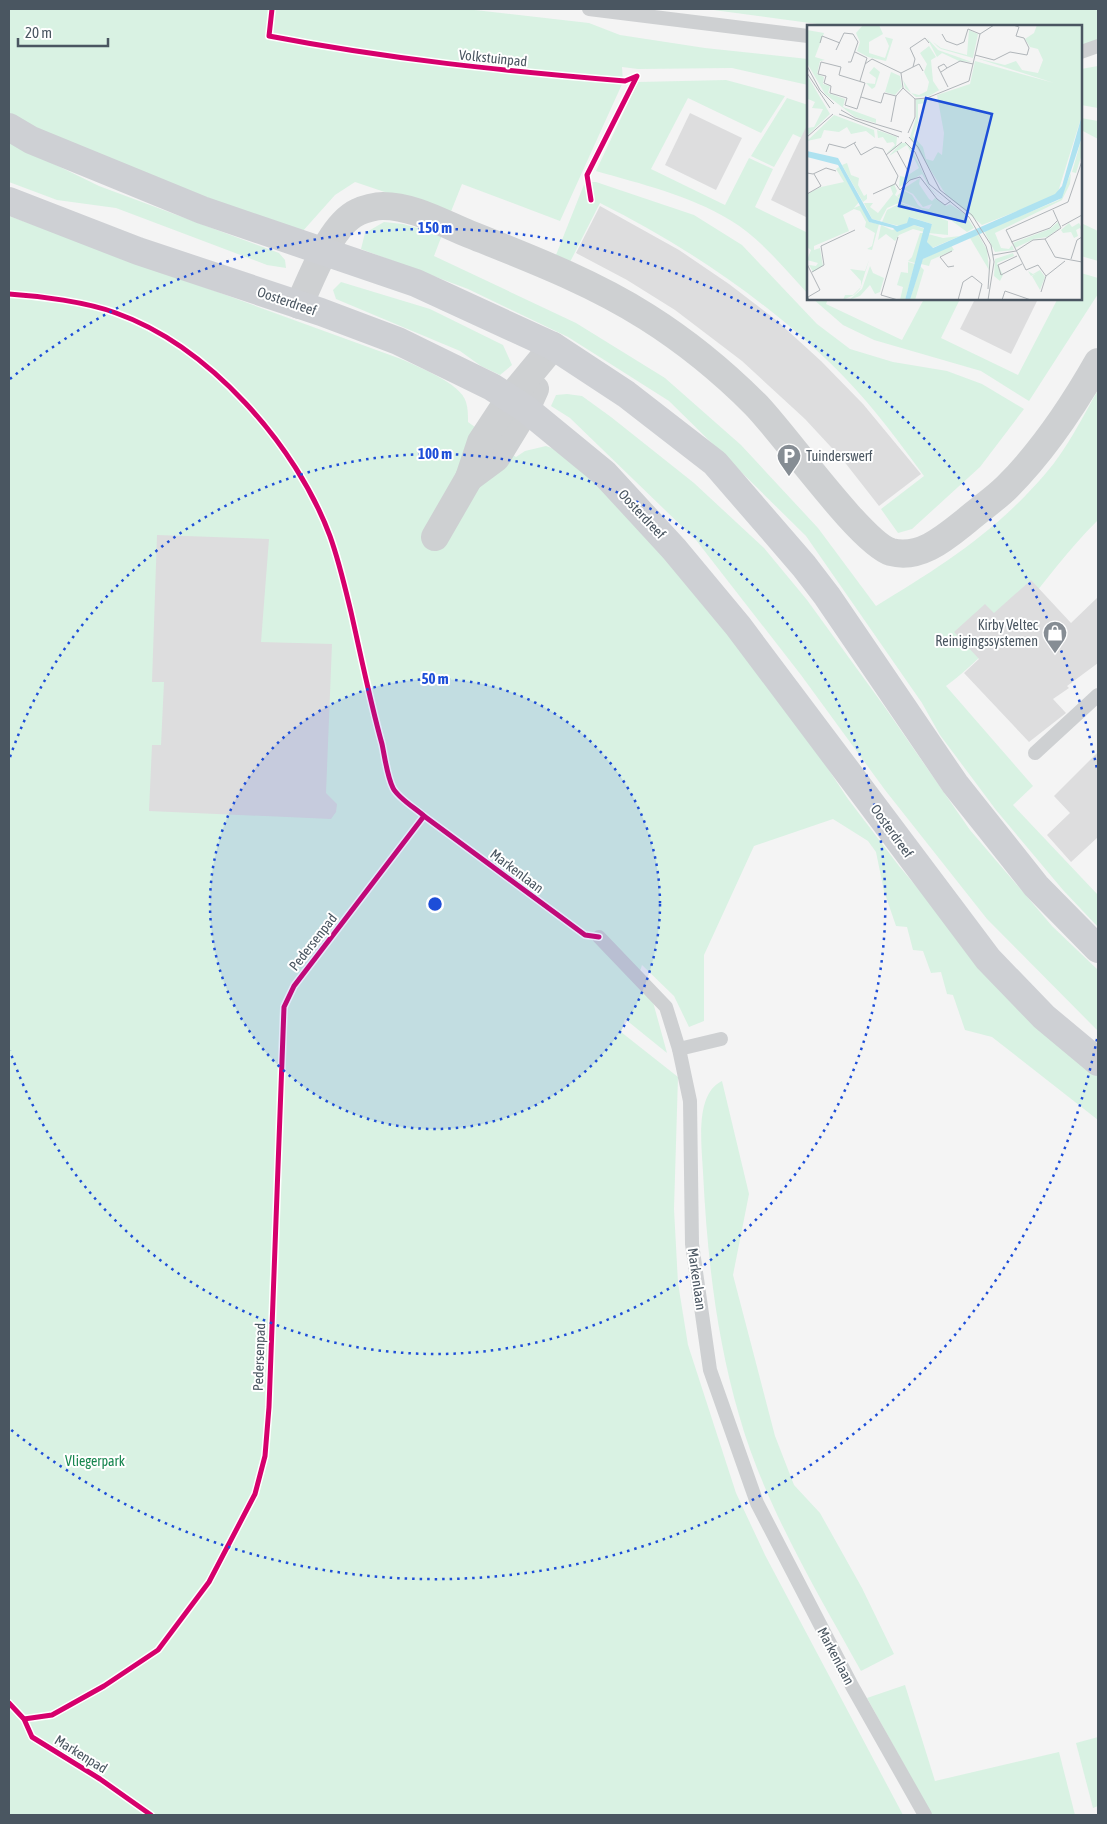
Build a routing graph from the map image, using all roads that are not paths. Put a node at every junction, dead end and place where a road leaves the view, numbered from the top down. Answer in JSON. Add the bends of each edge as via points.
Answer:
{"nodes":[{"id":1,"x":590,"y":9,"type":"edge"},
{"id":2,"x":807,"y":36,"type":"edge"},
{"id":3,"x":1098,"y":46,"type":"edge"},
{"id":4,"x":1082,"y":52,"type":"edge"},
{"id":5,"x":9,"y":127,"type":"edge"},
{"id":6,"x":9,"y":201,"type":"edge"},
{"id":7,"x":325,"y":252,"type":"junction"},
{"id":8,"x":299,"y":305,"type":"junction"},
{"id":9,"x":554,"y":346,"type":"junction"},
{"id":10,"x":1098,"y":362,"type":"edge"},
{"id":11,"x":518,"y":404,"type":"junction"},
{"id":12,"x":435,"y":537,"type":"dead end"},
{"id":13,"x":1098,"y":695,"type":"edge"},
{"id":14,"x":1035,"y":753,"type":"dead end"},
{"id":15,"x":599,"y":938,"type":"dead end"},
{"id":16,"x":1098,"y":948,"type":"edge"},
{"id":17,"x":721,"y":1039,"type":"dead end"},
{"id":18,"x":679,"y":1049,"type":"junction"},
{"id":19,"x":1098,"y":1062,"type":"edge"},
{"id":20,"x":925,"y":1815,"type":"edge"}],
"edges":[{"from":1,"to":2,"type":"lane"},
{"from":3,"to":4,"type":"lane"},
{"from":5,"to":7,"type":"main road","via":[[31,140],[202,210]]},
{"from":6,"to":8,"type":"main road","name":"Oosterdreef","via":[[138,251]]},
{"from":7,"to":8,"type":"street"},
{"from":7,"to":9,"type":"main road","via":[[416,283]]},
{"from":7,"to":10,"type":"street","via":[[345,220],[359,212],[382,206],[416,212],[529,258],[605,294],[648,317],[753,402],[779,429],[854,522],[878,545],[892,552],[913,552],[938,543],[1006,488],[1034,458],[1086,385]]},
{"from":8,"to":11,"type":"main road","name":"Oosterdreef","via":[[398,341]]},
{"from":9,"to":11,"type":"street"},
{"from":9,"to":16,"type":"main road","via":[[626,394],[715,463],[827,596],[955,784],[1036,886]]},
{"from":11,"to":12,"type":"street","via":[[481,442],[469,478]]},
{"from":11,"to":19,"type":"main road","name":"Oosterdreef","via":[[604,473],[674,549],[738,626],[988,959],[1044,1017]]},
{"from":13,"to":14,"type":"lane"},
{"from":15,"to":18,"type":"lane","name":"Markenlaan","via":[[666,1007]]},
{"from":17,"to":18,"type":"lane"},
{"from":18,"to":20,"type":"lane","name":"Markenlaan","via":[[690,1101],[692,1244],[710,1370],[757,1503],[852,1686]]}]}
